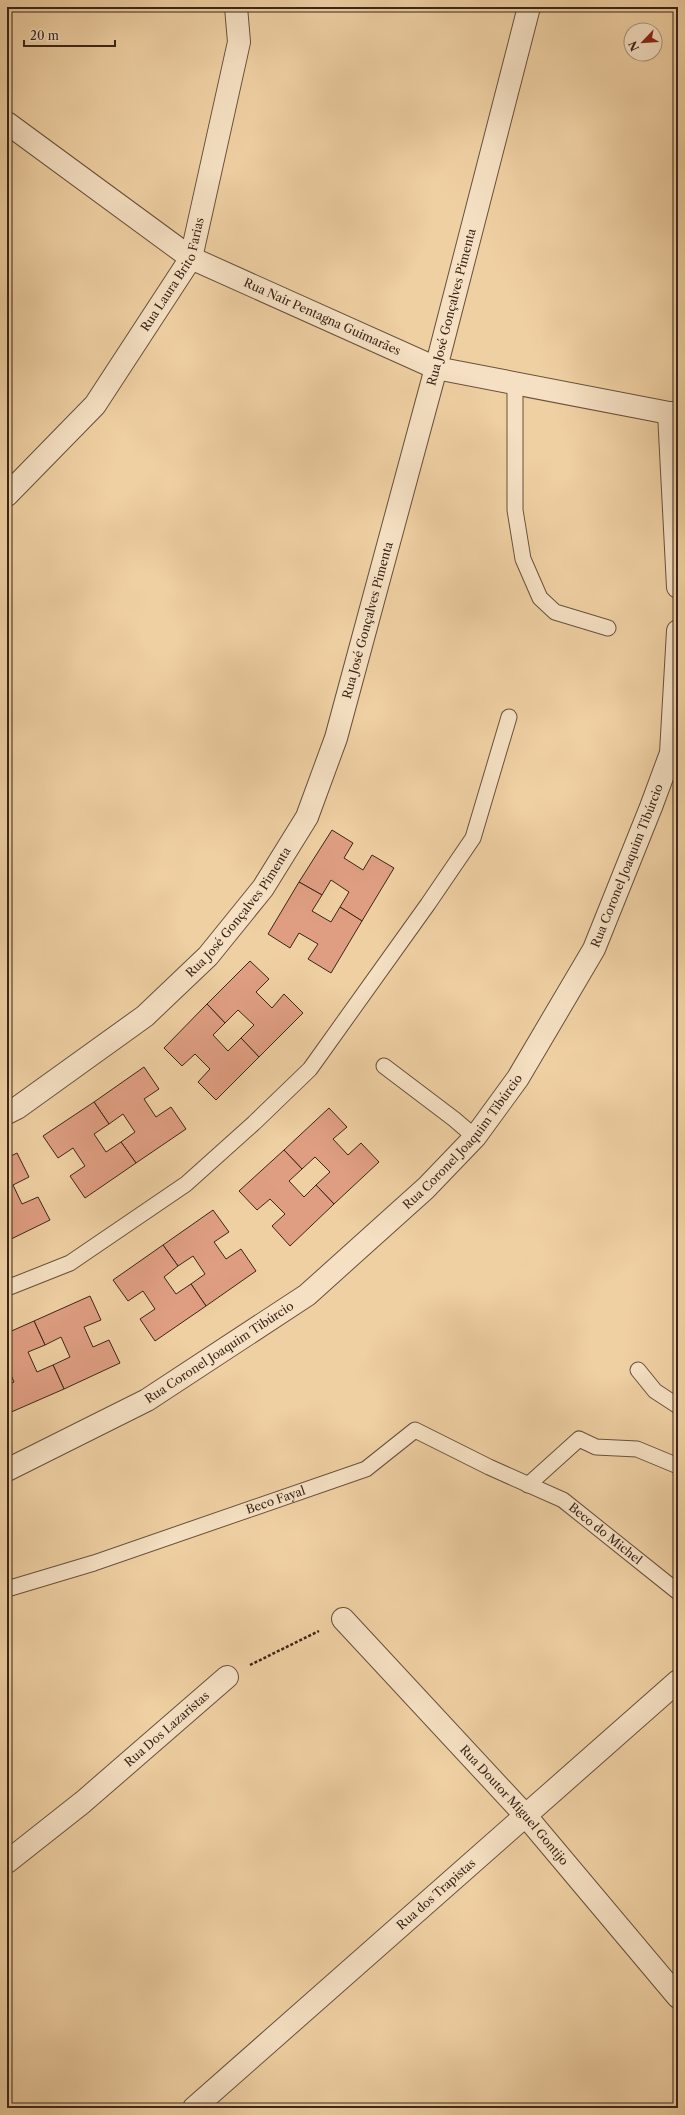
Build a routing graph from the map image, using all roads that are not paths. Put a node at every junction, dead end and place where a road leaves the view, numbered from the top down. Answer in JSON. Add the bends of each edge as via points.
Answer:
{"nodes":[{"id":1,"x":236,"y":7,"type":"edge"},
{"id":2,"x":529,"y":7,"type":"edge"},
{"id":3,"x":7,"y":123,"type":"edge"},
{"id":4,"x":191,"y":258,"type":"junction"},
{"id":5,"x":436,"y":368,"type":"junction"},
{"id":6,"x":514,"y":382,"type":"junction"},
{"id":7,"x":674,"y":413,"type":"edge"},
{"id":8,"x":7,"y":495,"type":"edge"},
{"id":9,"x":678,"y":587,"type":"edge"},
{"id":10,"x":608,"y":628,"type":"dead end"},
{"id":11,"x":678,"y":631,"type":"edge"},
{"id":12,"x":509,"y":716,"type":"dead end"},
{"id":13,"x":384,"y":1066,"type":"dead end"},
{"id":14,"x":7,"y":1113,"type":"edge"},
{"id":15,"x":475,"y":1137,"type":"junction"},
{"id":16,"x":7,"y":1288,"type":"edge"},
{"id":17,"x":638,"y":1370,"type":"dead end"},
{"id":18,"x":678,"y":1406,"type":"edge"},
{"id":19,"x":678,"y":1466,"type":"edge"},
{"id":20,"x":7,"y":1470,"type":"edge"},
{"id":21,"x":528,"y":1485,"type":"junction"},
{"id":22,"x":7,"y":1589,"type":"edge"},
{"id":23,"x":678,"y":1592,"type":"edge"},
{"id":24,"x":343,"y":1619,"type":"road end"},
{"id":25,"x":227,"y":1677,"type":"road end"},
{"id":26,"x":678,"y":1681,"type":"edge"},
{"id":27,"x":525,"y":1815,"type":"junction"},
{"id":28,"x":7,"y":1862,"type":"edge"},
{"id":29,"x":678,"y":1997,"type":"edge"},
{"id":30,"x":194,"y":2108,"type":"edge"}],
"edges":[{"from":1,"to":4,"type":"street","name":"Rua Laura Brito Farias","via":[[239,42]]},
{"from":2,"to":5,"type":"street","name":"Rua José Gonçalves Pimenta"},
{"from":3,"to":4,"type":"street","name":"Rua Nair Pentagna Guimarães"},
{"from":4,"to":5,"type":"street","name":"Rua Nair Pentagna Guimarães"},
{"from":4,"to":8,"type":"street","name":"Rua Laura Brito Farias","via":[[95,405]]},
{"from":5,"to":6,"type":"street","name":"Rua Nair Pentagna Guimarães"},
{"from":5,"to":14,"type":"street","name":"Rua José Gonçalves Pimenta","via":[[336,738],[307,817],[263,888],[208,956],[145,1016],[18,1108]]},
{"from":6,"to":7,"type":"street","name":"Rua Nair Pentagna Guimarães"},
{"from":6,"to":10,"type":"lane","via":[[515,510],[523,559],[540,598],[555,612]]},
{"from":7,"to":9,"type":"street"},
{"from":11,"to":15,"type":"street","name":"Rua Coronel Joaquim Tibúrcio","via":[[671,753],[646,822],[594,949],[518,1078]]},
{"from":12,"to":16,"type":"lane","via":[[473,838],[310,1069],[186,1184],[70,1263]]},
{"from":13,"to":15,"type":"lane","via":[[454,1118]]},
{"from":15,"to":20,"type":"street","name":"Rua Coronel Joaquim Tibúrcio","via":[[426,1188],[307,1295],[147,1400]]},
{"from":17,"to":18,"type":"lane","via":[[655,1391]]},
{"from":19,"to":21,"type":"lane","via":[[637,1449],[596,1447],[579,1439]]},
{"from":21,"to":22,"type":"lane","name":"Beco Fayal","via":[[415,1430],[366,1469],[94,1563]]},
{"from":21,"to":23,"type":"lane","name":"Beco do Michel","via":[[563,1500]]},
{"from":24,"to":27,"type":"street","name":"Rua Doutor Miguel Gontijo"},
{"from":25,"to":28,"type":"street","name":"Rua Dos Lazaristas","via":[[83,1802]]},
{"from":26,"to":27,"type":"street","name":"Rua dos Trapistas"},
{"from":27,"to":29,"type":"street","name":"Rua Doutor Miguel Gontijo"},
{"from":27,"to":30,"type":"street","name":"Rua dos Trapistas"}]}
